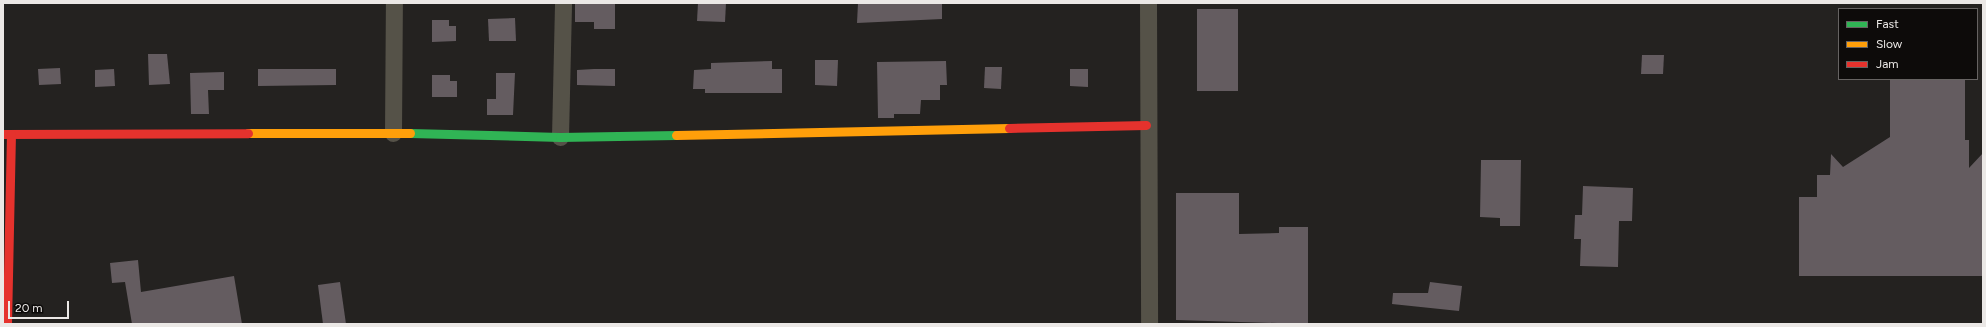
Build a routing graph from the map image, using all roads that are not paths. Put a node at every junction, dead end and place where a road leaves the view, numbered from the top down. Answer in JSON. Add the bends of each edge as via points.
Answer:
{"nodes":[{"id":1,"x":394,"y":3,"type":"edge"},
{"id":2,"x":563,"y":3,"type":"edge"},
{"id":3,"x":1148,"y":3,"type":"edge"},
{"id":4,"x":1146,"y":126,"type":"junction"},
{"id":5,"x":393,"y":133,"type":"junction"},
{"id":6,"x":7,"y":134,"type":"edge"},
{"id":7,"x":560,"y":137,"type":"junction"},
{"id":8,"x":7,"y":324,"type":"edge"},
{"id":9,"x":1149,"y":324,"type":"edge"}],
"edges":[{"from":1,"to":5,"type":"street"},
{"from":2,"to":7,"type":"street"},
{"from":3,"to":4,"type":"street"},
{"from":4,"to":7,"type":"street"},
{"from":4,"to":9,"type":"street"},
{"from":5,"to":6,"type":"street"},
{"from":5,"to":7,"type":"street"},
{"from":6,"to":8,"type":"street"}]}
